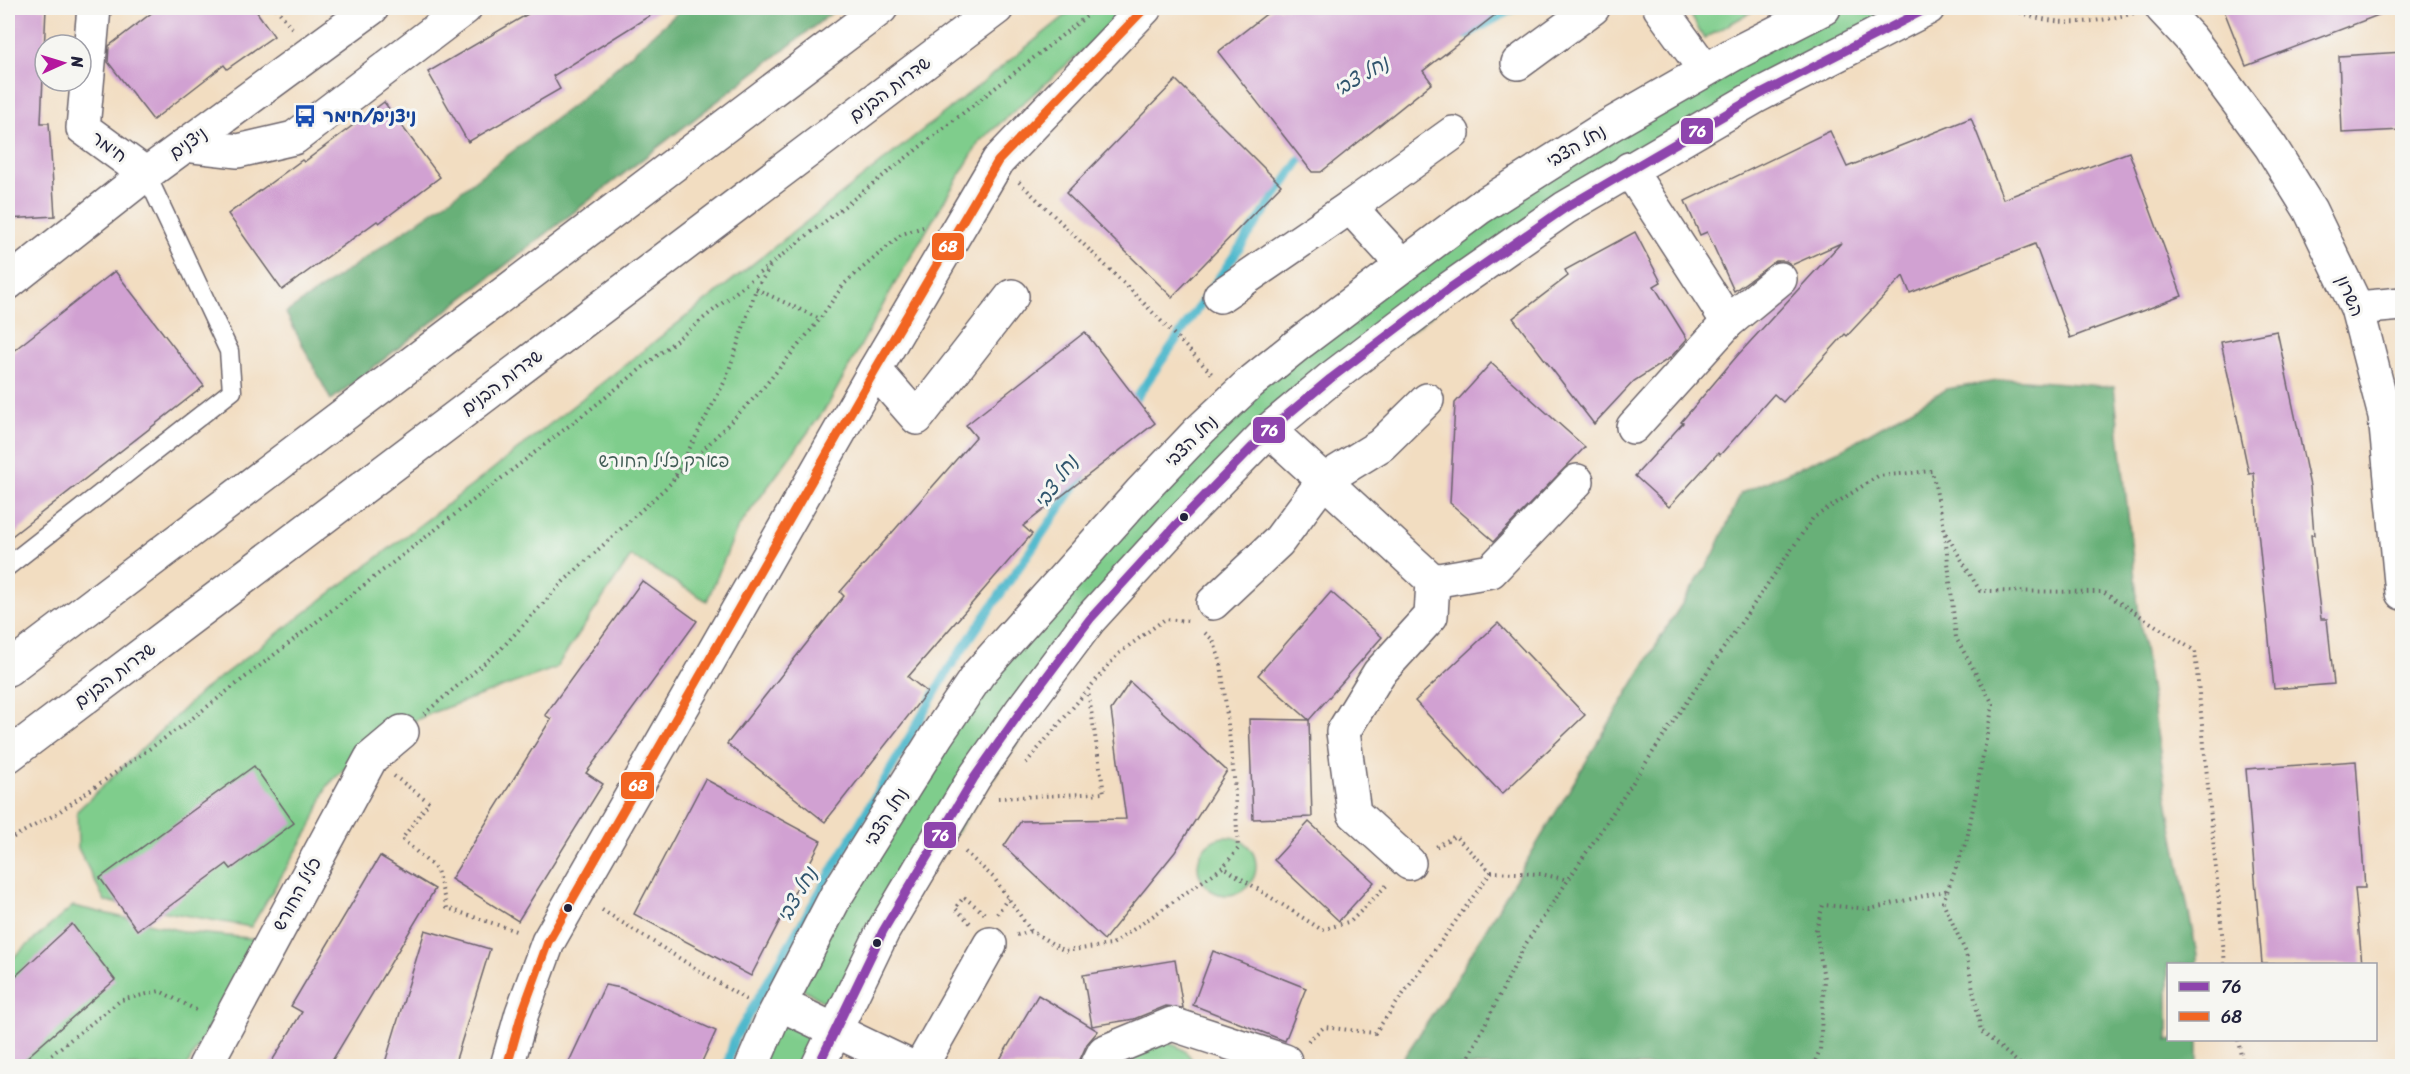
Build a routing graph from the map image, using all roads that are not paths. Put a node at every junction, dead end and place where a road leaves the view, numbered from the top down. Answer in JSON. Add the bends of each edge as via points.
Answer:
{"nodes":[{"id":1,"x":94,"y":8,"type":"edge"},
{"id":2,"x":372,"y":8,"type":"edge"},
{"id":3,"x":465,"y":8,"type":"edge"},
{"id":4,"x":881,"y":8,"type":"edge"},
{"id":5,"x":997,"y":8,"type":"edge"},
{"id":6,"x":1145,"y":8,"type":"edge"},
{"id":7,"x":1593,"y":8,"type":"edge"},
{"id":8,"x":1660,"y":8,"type":"edge"},
{"id":9,"x":1824,"y":8,"type":"edge"},
{"id":10,"x":1928,"y":8,"type":"edge"},
{"id":11,"x":2174,"y":8,"type":"edge"},
{"id":12,"x":2150,"y":10,"type":"edge"},
{"id":13,"x":2191,"y":39,"type":"junction"},
{"id":14,"x":1518,"y":63,"type":"dead end"},
{"id":15,"x":1705,"y":70,"type":"junction"},
{"id":16,"x":1453,"y":133,"type":"dead end"},
{"id":17,"x":185,"y":145,"type":"junction"},
{"id":18,"x":1629,"y":169,"type":"junction"},
{"id":19,"x":146,"y":174,"type":"junction"},
{"id":20,"x":1350,"y":207,"type":"junction"},
{"id":21,"x":1402,"y":264,"type":"junction"},
{"id":22,"x":1780,"y":279,"type":"dead end"},
{"id":23,"x":8,"y":283,"type":"edge"},
{"id":24,"x":1012,"y":296,"type":"dead end"},
{"id":25,"x":1220,"y":296,"type":"dead end"},
{"id":26,"x":2403,"y":304,"type":"edge"},
{"id":27,"x":2357,"y":308,"type":"junction"},
{"id":28,"x":1728,"y":322,"type":"junction"},
{"id":29,"x":874,"y":370,"type":"junction"},
{"id":30,"x":1427,"y":400,"type":"dead end"},
{"id":31,"x":1633,"y":427,"type":"dead end"},
{"id":32,"x":1269,"y":430,"type":"junction"},
{"id":33,"x":1324,"y":480,"type":"junction"},
{"id":34,"x":1577,"y":481,"type":"dead end"},
{"id":35,"x":2400,"y":557,"type":"edge"},
{"id":36,"x":8,"y":566,"type":"edge"},
{"id":37,"x":1433,"y":581,"type":"junction"},
{"id":38,"x":2403,"y":593,"type":"edge"},
{"id":39,"x":1213,"y":603,"type":"road end"},
{"id":40,"x":8,"y":669,"type":"edge"},
{"id":41,"x":402,"y":732,"type":"road end"},
{"id":42,"x":8,"y":756,"type":"edge"},
{"id":43,"x":1410,"y":862,"type":"road end"},
{"id":44,"x":990,"y":944,"type":"dead end"},
{"id":45,"x":776,"y":1010,"type":"junction"},
{"id":46,"x":834,"y":1031,"type":"junction"},
{"id":47,"x":1284,"y":1064,"type":"edge"},
{"id":48,"x":205,"y":1066,"type":"edge"},
{"id":49,"x":507,"y":1066,"type":"edge"},
{"id":50,"x":752,"y":1066,"type":"edge"},
{"id":51,"x":818,"y":1066,"type":"edge"},
{"id":52,"x":909,"y":1066,"type":"edge"},
{"id":53,"x":921,"y":1066,"type":"edge"},
{"id":54,"x":1097,"y":1066,"type":"edge"}],
"edges":[{"from":1,"to":19,"type":"street","name":"חימר","via":[[82,128]]},
{"from":2,"to":17,"type":"street","name":"ניצנים"},
{"from":3,"to":17,"type":"street","via":[[294,138],[238,150]]},
{"from":4,"to":40,"type":"street"},
{"from":5,"to":42,"type":"street","name":"שדרות הבנים"},
{"from":6,"to":29,"type":"street","via":[[998,161]]},
{"from":7,"to":14,"type":"street"},
{"from":8,"to":15,"type":"street"},
{"from":9,"to":15,"type":"street","name":"נחל הצבי"},
{"from":10,"to":18,"type":"street","via":[[1785,81]]},
{"from":11,"to":13,"type":"street","name":"השרון"},
{"from":12,"to":13,"type":"street","name":"השרון"},
{"from":13,"to":27,"type":"street","name":"השרון","via":[[2271,147],[2304,201]]},
{"from":15,"to":21,"type":"street","name":"נחל הצבי","via":[[1540,168]]},
{"from":16,"to":20,"type":"street"},
{"from":17,"to":19,"type":"street","name":"ניצנים"},
{"from":18,"to":28,"type":"street"},
{"from":18,"to":32,"type":"street","via":[[1450,288]]},
{"from":19,"to":23,"type":"street","name":"ניצנים"},
{"from":19,"to":36,"type":"lane","via":[[229,351],[232,391]]},
{"from":20,"to":21,"type":"street"},
{"from":20,"to":25,"type":"street"},
{"from":21,"to":45,"type":"street","name":"נחל הצבי","via":[[1250,383],[1140,493],[979,673],[836,896]]},
{"from":22,"to":28,"type":"street"},
{"from":24,"to":29,"type":"street","via":[[917,418]]},
{"from":26,"to":27,"type":"street"},
{"from":27,"to":35,"type":"street","name":"השרון","via":[[2385,416]]},
{"from":28,"to":31,"type":"street"},
{"from":29,"to":49,"type":"street","via":[[548,942]]},
{"from":30,"to":33,"type":"street","via":[[1381,445]]},
{"from":32,"to":33,"type":"street"},
{"from":32,"to":46,"type":"street","via":[[1090,619],[1021,711],[974,778],[959,842],[883,931]]},
{"from":33,"to":37,"type":"street"},
{"from":33,"to":39,"type":"street","via":[[1278,542]]},
{"from":34,"to":37,"type":"street","via":[[1491,571]]},
{"from":35,"to":38,"type":"street","name":"השרון"},
{"from":37,"to":43,"type":"street","via":[[1431,616],[1379,673],[1344,732],[1353,813]]},
{"from":41,"to":48,"type":"street","name":"כליל החורש","via":[[371,758]]},
{"from":44,"to":53,"type":"street"},
{"from":45,"to":46,"type":"street"},
{"from":45,"to":50,"type":"street","name":"נחל הצבי"},
{"from":46,"to":51,"type":"street"},
{"from":46,"to":52,"type":"street"},
{"from":47,"to":54,"type":"street","via":[[1172,1024],[1104,1052]]}]}
